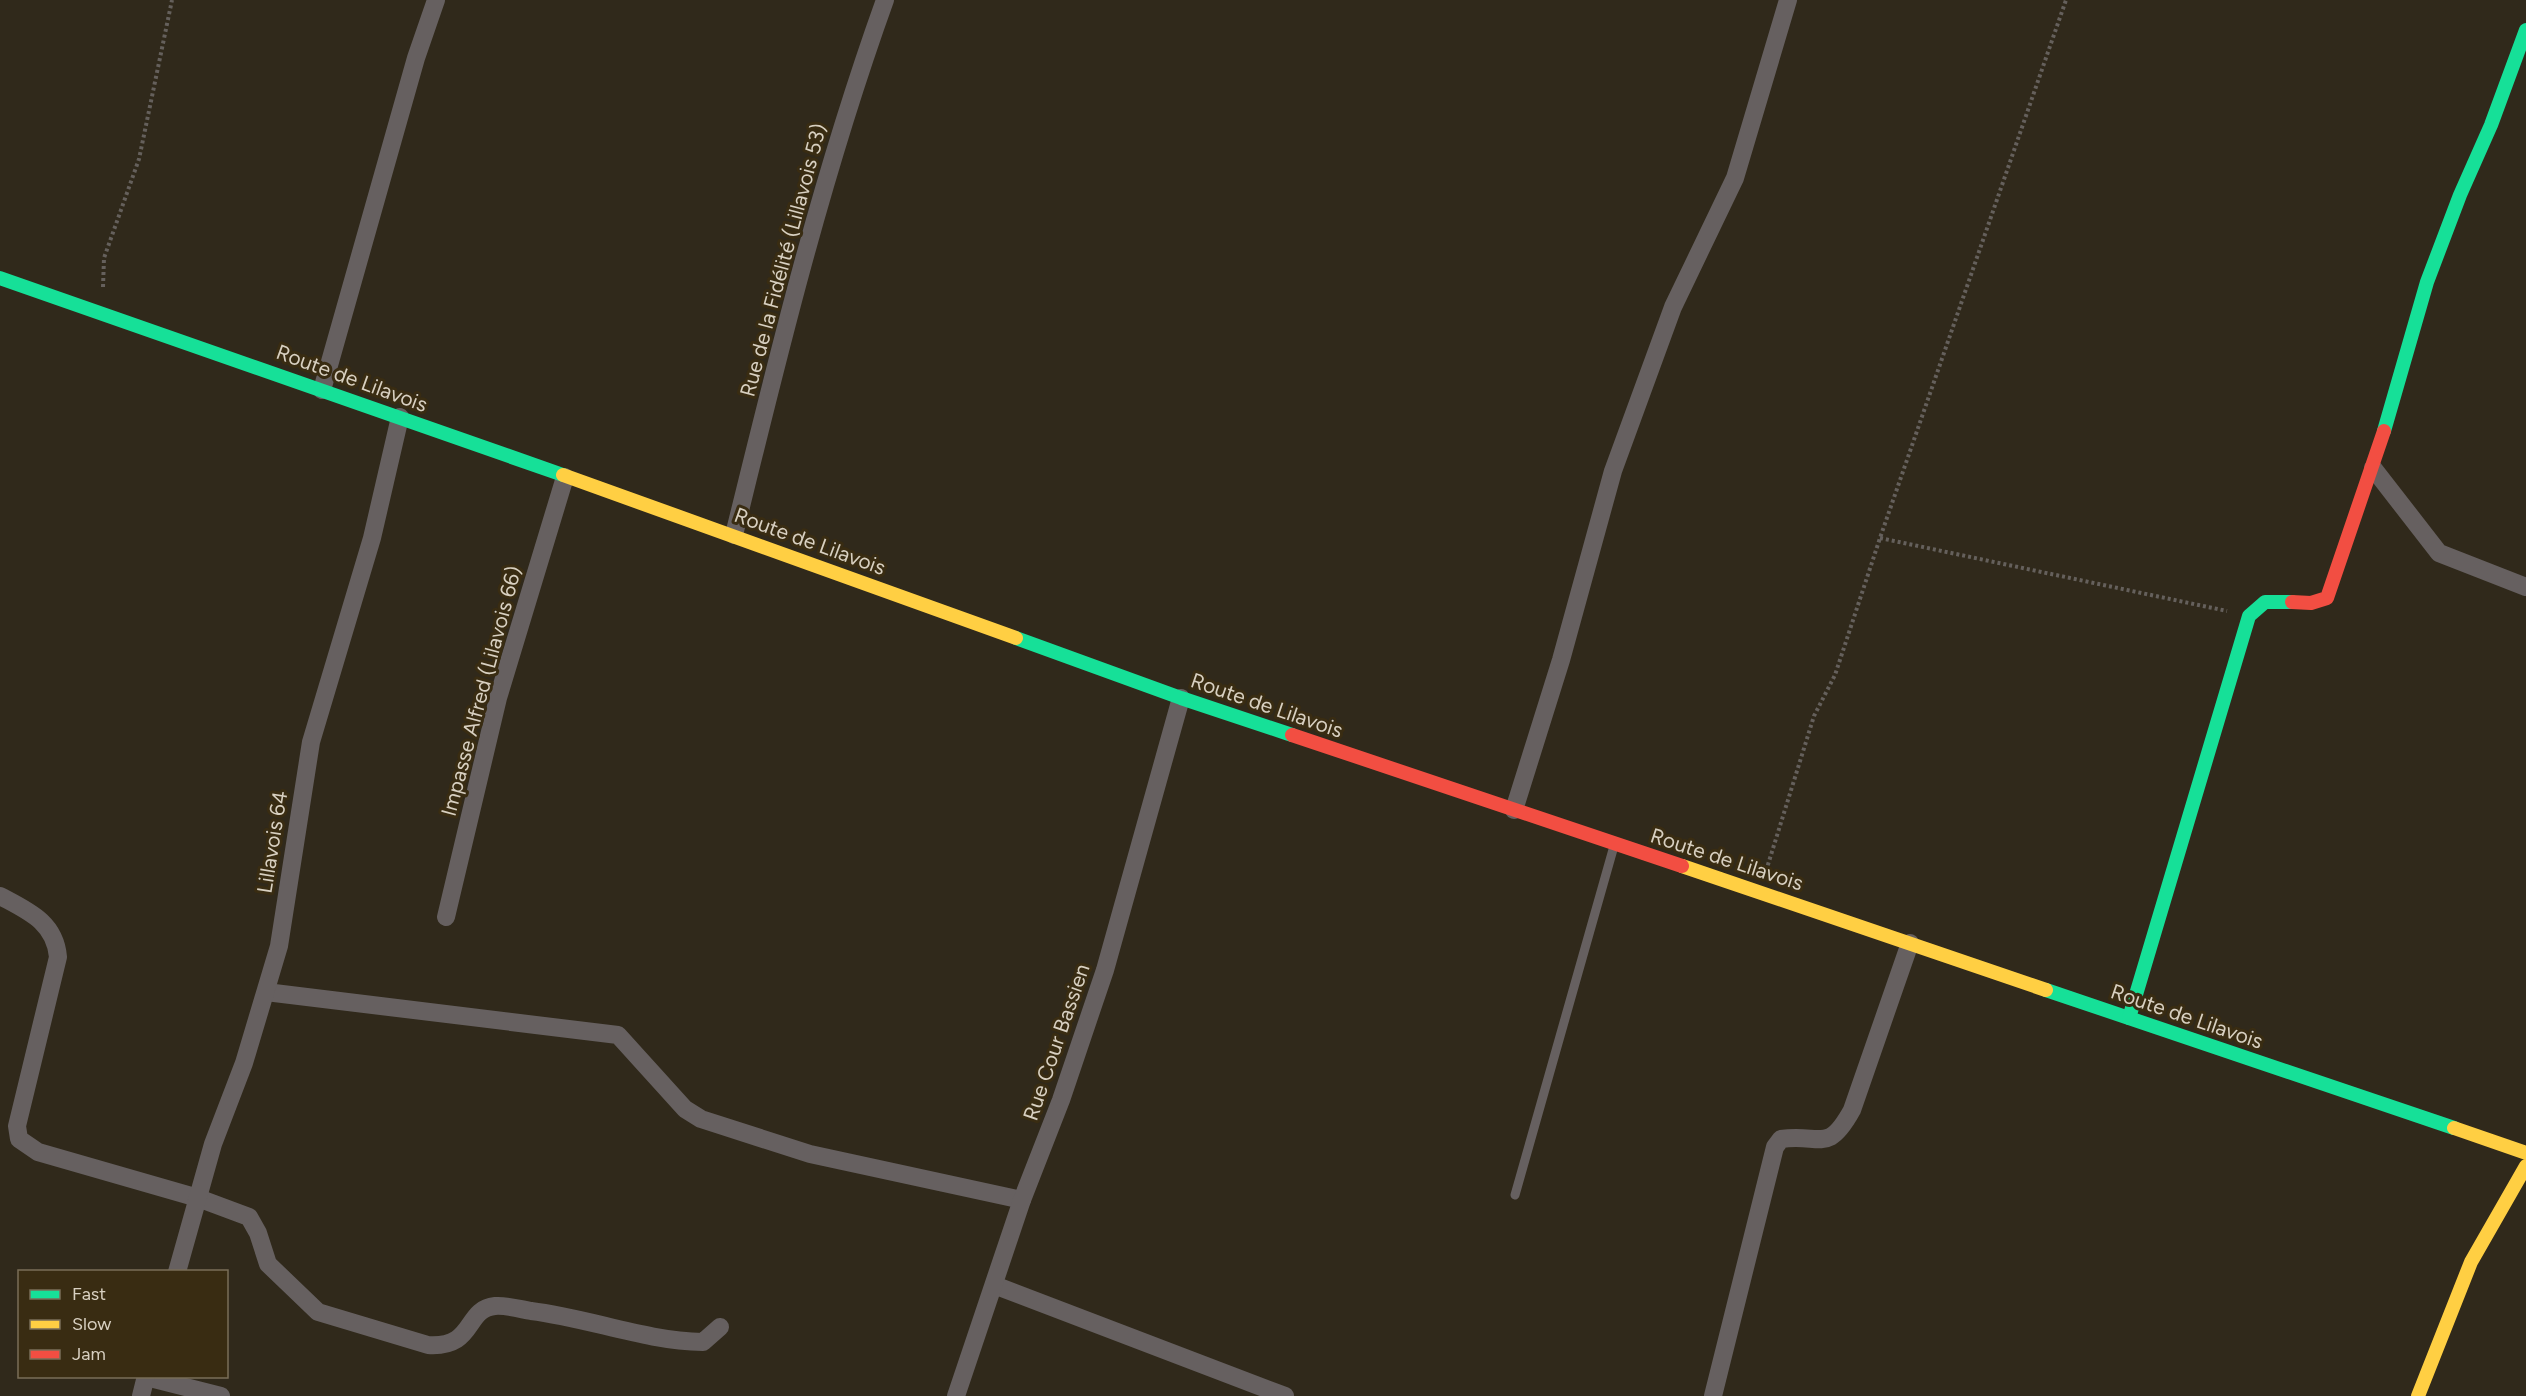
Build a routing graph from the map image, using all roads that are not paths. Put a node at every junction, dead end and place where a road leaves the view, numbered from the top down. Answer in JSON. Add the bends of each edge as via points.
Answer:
{"nodes":[{"id":1,"x":436,"y":0,"type":"edge"},
{"id":2,"x":885,"y":0,"type":"edge"},
{"id":3,"x":1788,"y":0,"type":"edge"},
{"id":4,"x":2526,"y":30,"type":"edge"},
{"id":5,"x":0,"y":278,"type":"edge"},
{"id":6,"x":322,"y":390,"type":"junction"},
{"id":7,"x":400,"y":417,"type":"junction"},
{"id":8,"x":2373,"y":468,"type":"junction"},
{"id":9,"x":565,"y":477,"type":"junction"},
{"id":10,"x":734,"y":536,"type":"junction"},
{"id":11,"x":2526,"y":587,"type":"edge"},
{"id":12,"x":1181,"y":698,"type":"junction"},
{"id":13,"x":1514,"y":810,"type":"junction"},
{"id":14,"x":1615,"y":844,"type":"junction"},
{"id":15,"x":0,"y":896,"type":"edge"},
{"id":16,"x":446,"y":918,"type":"dead end"},
{"id":17,"x":1910,"y":943,"type":"junction"},
{"id":18,"x":266,"y":992,"type":"junction"},
{"id":19,"x":2129,"y":1018,"type":"junction"},
{"id":20,"x":2526,"y":1153,"type":"edge"},
{"id":21,"x":2526,"y":1166,"type":"edge"},
{"id":22,"x":1515,"y":1196,"type":"dead end"},
{"id":23,"x":198,"y":1198,"type":"junction"},
{"id":24,"x":1022,"y":1200,"type":"junction"},
{"id":25,"x":178,"y":1270,"type":"edge"},
{"id":26,"x":994,"y":1285,"type":"junction"},
{"id":27,"x":720,"y":1327,"type":"dead end"},
{"id":28,"x":146,"y":1378,"type":"edge"},
{"id":29,"x":150,"y":1378,"type":"edge"},
{"id":30,"x":141,"y":1396,"type":"edge"},
{"id":31,"x":221,"y":1396,"type":"edge"},
{"id":32,"x":956,"y":1396,"type":"edge"},
{"id":33,"x":1285,"y":1396,"type":"edge"},
{"id":34,"x":1713,"y":1396,"type":"edge"},
{"id":35,"x":2418,"y":1396,"type":"edge"}],
"edges":[{"from":1,"to":6,"type":"street"},
{"from":2,"to":10,"type":"street","name":"Rue de la Fidélité (Lillavois 53)","via":[[858,75],[791,301]]},
{"from":3,"to":13,"type":"street","via":[[1735,178],[1674,308],[1613,471],[1561,660]]},
{"from":4,"to":8,"type":"main road","via":[[2427,282]]},
{"from":5,"to":6,"type":"main road","name":"Route de Lilavois"},
{"from":6,"to":7,"type":"main road","name":"Route de Lilavois"},
{"from":7,"to":9,"type":"main road","name":"Route de Lilavois"},
{"from":7,"to":18,"type":"street","name":"Lillavois 64","via":[[372,538],[311,742],[279,945]]},
{"from":8,"to":11,"type":"street","via":[[2439,553]]},
{"from":8,"to":19,"type":"main road","via":[[2327,598],[2318,603],[2268,601],[2248,616]]},
{"from":9,"to":10,"type":"main road","name":"Route de Lilavois"},
{"from":9,"to":16,"type":"street","name":"Impasse Alfred (Lilavois 66)","via":[[498,698]]},
{"from":10,"to":12,"type":"main road","name":"Route de Lilavois"},
{"from":12,"to":13,"type":"main road","name":"Route de Lilavois"},
{"from":12,"to":24,"type":"street","name":"Rue Cour Bassien","via":[[1105,970]]},
{"from":13,"to":14,"type":"main road","name":"Route de Lilavois"},
{"from":14,"to":17,"type":"main road","name":"Route de Lilavois"},
{"from":14,"to":22,"type":"lane"},
{"from":15,"to":23,"type":"street","via":[[33,914],[57,942],[58,957],[17,1126],[20,1139],[38,1152]]},
{"from":17,"to":19,"type":"main road","name":"Route de Lilavois"},
{"from":17,"to":34,"type":"street","via":[[1841,1129],[1822,1140],[1781,1139],[1775,1147]]},
{"from":18,"to":23,"type":"street","name":"Lillavois 64"},
{"from":18,"to":24,"type":"street","via":[[618,1035],[685,1109],[700,1119],[810,1154]]},
{"from":19,"to":20,"type":"main road","name":"Route de Lilavois"},
{"from":21,"to":35,"type":"main road","via":[[2471,1262]]},
{"from":23,"to":25,"type":"street","name":"Lillavois 64"},
{"from":23,"to":27,"type":"street","via":[[249,1217],[268,1264],[318,1312],[428,1345],[445,1346],[461,1338],[478,1313],[494,1306],[558,1314],[674,1342],[702,1342]]},
{"from":24,"to":26,"type":"street","name":"Rue Cour Bassien"},
{"from":26,"to":32,"type":"street","name":"Rue Cour Bassien"},
{"from":26,"to":33,"type":"street"},
{"from":28,"to":30,"type":"street"},
{"from":29,"to":31,"type":"street"}]}
